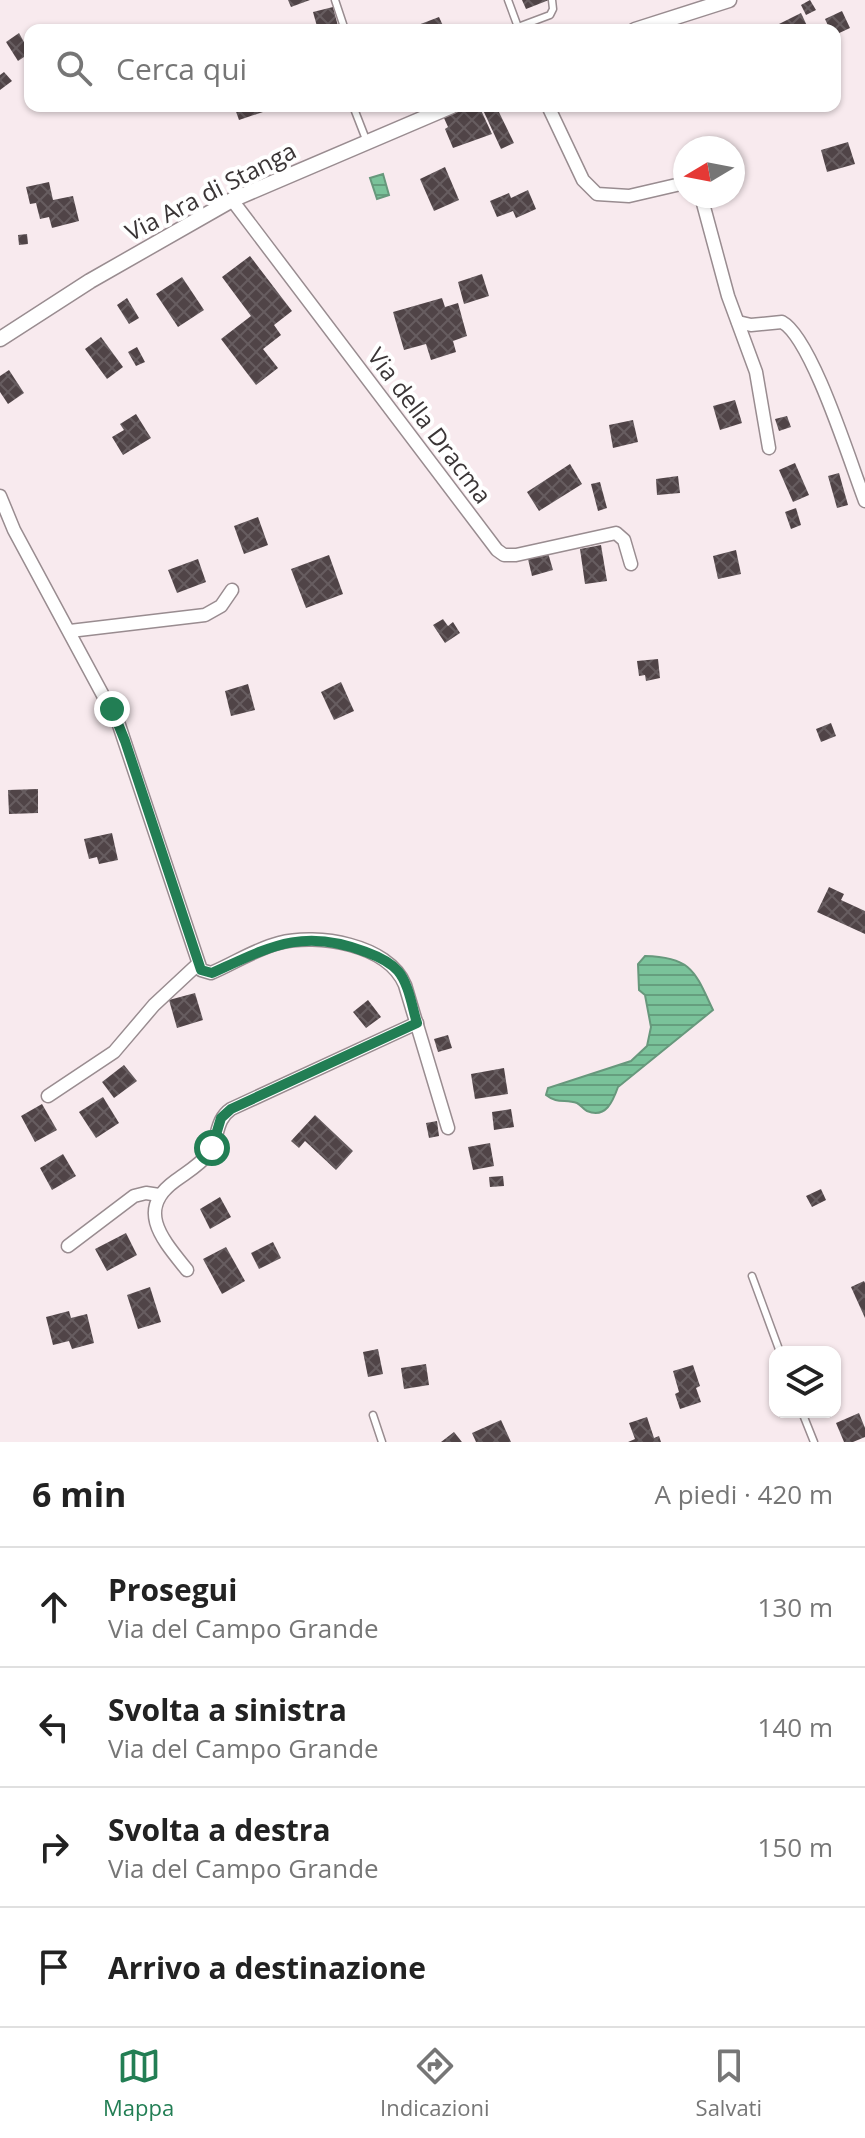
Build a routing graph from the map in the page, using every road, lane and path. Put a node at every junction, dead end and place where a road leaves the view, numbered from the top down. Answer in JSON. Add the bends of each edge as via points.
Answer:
{"nodes":[{"id":1,"x":335,"y":0,"type":"edge"},
{"id":2,"x":508,"y":0,"type":"edge"},
{"id":3,"x":552,"y":0,"type":"edge"},
{"id":4,"x":729,"y":0,"type":"edge"},
{"id":5,"x":343,"y":24,"type":"edge"},
{"id":6,"x":517,"y":24,"type":"edge"},
{"id":7,"x":530,"y":24,"type":"edge"},
{"id":8,"x":654,"y":24,"type":"edge"},
{"id":9,"x":355,"y":112,"type":"edge"},
{"id":10,"x":438,"y":112,"type":"edge"},
{"id":11,"x":551,"y":112,"type":"edge"},
{"id":12,"x":367,"y":142,"type":"junction"},
{"id":13,"x":673,"y":186,"type":"edge"},
{"id":14,"x":232,"y":200,"type":"junction"},
{"id":15,"x":704,"y":208,"type":"edge"},
{"id":16,"x":738,"y":322,"type":"junction"},
{"id":17,"x":0,"y":339,"type":"edge"},
{"id":18,"x":769,"y":448,"type":"dead end"},
{"id":19,"x":0,"y":496,"type":"edge"},
{"id":20,"x":865,"y":501,"type":"edge"},
{"id":21,"x":631,"y":564,"type":"dead end"},
{"id":22,"x":232,"y":590,"type":"dead end"},
{"id":23,"x":70,"y":631,"type":"junction"},
{"id":24,"x":198,"y":964,"type":"junction"},
{"id":25,"x":417,"y":1023,"type":"junction"},
{"id":26,"x":48,"y":1096,"type":"dead end"},
{"id":27,"x":448,"y":1128,"type":"dead end"},
{"id":28,"x":159,"y":1195,"type":"junction"},
{"id":29,"x":68,"y":1246,"type":"dead end"},
{"id":30,"x":187,"y":1270,"type":"dead end"},
{"id":31,"x":752,"y":1276,"type":"dead end"},
{"id":32,"x":778,"y":1346,"type":"edge"},
{"id":33,"x":373,"y":1415,"type":"dead end"},
{"id":34,"x":804,"y":1418,"type":"edge"},
{"id":35,"x":382,"y":1442,"type":"edge"},
{"id":36,"x":814,"y":1442,"type":"edge"}],
"edges":[{"from":1,"to":5,"type":"lane"},
{"from":2,"to":6,"type":"lane"},
{"from":3,"to":7,"type":"lane","via":[[550,15]]},
{"from":4,"to":8,"type":"street"},
{"from":9,"to":12,"type":"lane"},
{"from":10,"to":12,"type":"street","name":"Via Ara di Stanga"},
{"from":11,"to":13,"type":"street","via":[[583,180],[597,194],[629,196]]},
{"from":12,"to":14,"type":"street","name":"Via Ara di Stanga"},
{"from":14,"to":17,"type":"street","name":"Via Ara di Stanga"},
{"from":14,"to":21,"type":"street","name":"Via della Dracma","via":[[497,550],[516,555],[616,533],[624,540]]},
{"from":15,"to":16,"type":"street"},
{"from":16,"to":18,"type":"street","via":[[756,372]]},
{"from":16,"to":20,"type":"street","via":[[782,322],[795,333],[843,436]]},
{"from":19,"to":23,"type":"street"},
{"from":22,"to":23,"type":"street","via":[[219,609],[205,615]]},
{"from":23,"to":24,"type":"street","via":[[125,741]]},
{"from":24,"to":25,"type":"street","via":[[211,973],[294,940],[345,945],[397,970]]},
{"from":24,"to":26,"type":"street","via":[[114,1052]]},
{"from":25,"to":27,"type":"street"},
{"from":25,"to":28,"type":"street","via":[[231,1109],[221,1118],[206,1156]]},
{"from":28,"to":29,"type":"street","via":[[134,1196]]},
{"from":28,"to":30,"type":"street","via":[[159,1227]]},
{"from":31,"to":32,"type":"lane"},
{"from":33,"to":35,"type":"lane"},
{"from":34,"to":36,"type":"lane"}]}
